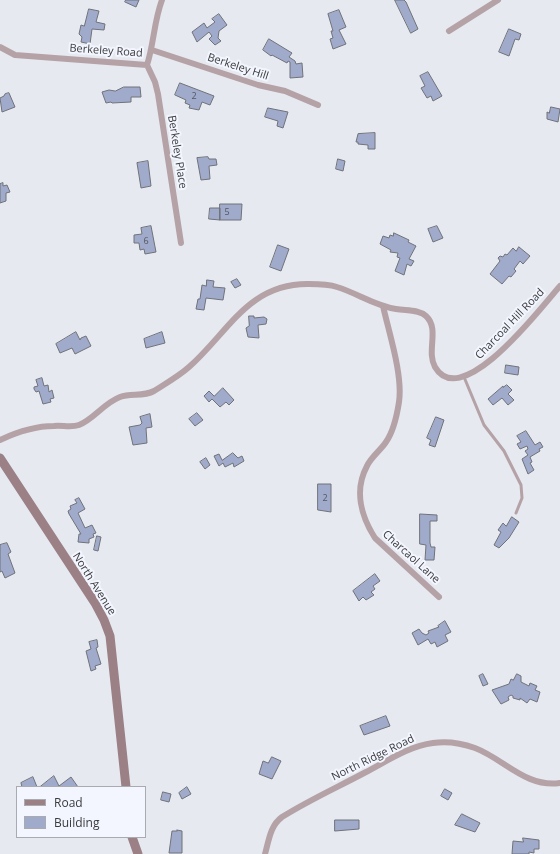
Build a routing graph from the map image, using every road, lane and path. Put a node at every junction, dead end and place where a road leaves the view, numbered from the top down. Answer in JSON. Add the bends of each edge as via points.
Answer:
{"nodes":[{"id":1,"x":162,"y":0,"type":"edge"},
{"id":2,"x":498,"y":0,"type":"edge"},
{"id":3,"x":449,"y":31,"type":"dead end"},
{"id":4,"x":0,"y":47,"type":"edge"},
{"id":5,"x":152,"y":50,"type":"junction"},
{"id":6,"x":147,"y":65,"type":"junction"},
{"id":7,"x":318,"y":105,"type":"dead end"},
{"id":8,"x":181,"y":243,"type":"dead end"},
{"id":9,"x":560,"y":286,"type":"edge"},
{"id":10,"x":383,"y":306,"type":"junction"},
{"id":11,"x":464,"y":377,"type":"junction"},
{"id":12,"x":0,"y":440,"type":"edge"},
{"id":13,"x":0,"y":458,"type":"edge"},
{"id":14,"x":516,"y":514,"type":"dead end"},
{"id":15,"x":439,"y":597,"type":"dead end"},
{"id":16,"x":560,"y":783,"type":"edge"},
{"id":17,"x":126,"y":786,"type":"edge"},
{"id":18,"x":132,"y":838,"type":"edge"},
{"id":19,"x":138,"y":854,"type":"edge"},
{"id":20,"x":265,"y":854,"type":"edge"}],
"edges":[{"from":1,"to":5,"type":"street","name":"Berkeley Road","via":[[157,12]]},
{"from":2,"to":3,"type":"street"},
{"from":4,"to":6,"type":"street","name":"Berkeley Road","via":[[15,55]]},
{"from":5,"to":6,"type":"street","name":"Berkeley Road"},
{"from":5,"to":7,"type":"street","name":"Berkeley Hill","via":[[258,85],[285,91]]},
{"from":6,"to":8,"type":"street","name":"Berkeley Place","via":[[158,94]]},
{"from":9,"to":11,"type":"street","name":"Charcoal Hill Road","via":[[491,361]]},
{"from":10,"to":11,"type":"street","via":[[425,315],[432,326],[432,356],[436,367],[445,375]]},
{"from":10,"to":12,"type":"street","via":[[335,286],[306,284],[281,288],[251,301],[188,368],[152,392],[110,402],[78,425],[32,429]]},
{"from":10,"to":15,"type":"street","name":"Charcaol Lane","via":[[399,382],[399,401],[395,421],[386,442],[367,465],[362,477],[362,510],[375,538]]},
{"from":11,"to":14,"type":"lane","via":[[484,425],[504,451],[521,485],[522,498]]},
{"from":13,"to":17,"type":"street","name":"North Avenue","via":[[95,603],[106,626],[112,654]]},
{"from":16,"to":20,"type":"street","name":"North Ridge Road","via":[[546,784],[530,780],[486,754],[463,744],[432,743],[408,750],[282,817],[271,829]]},
{"from":18,"to":19,"type":"street"}]}
